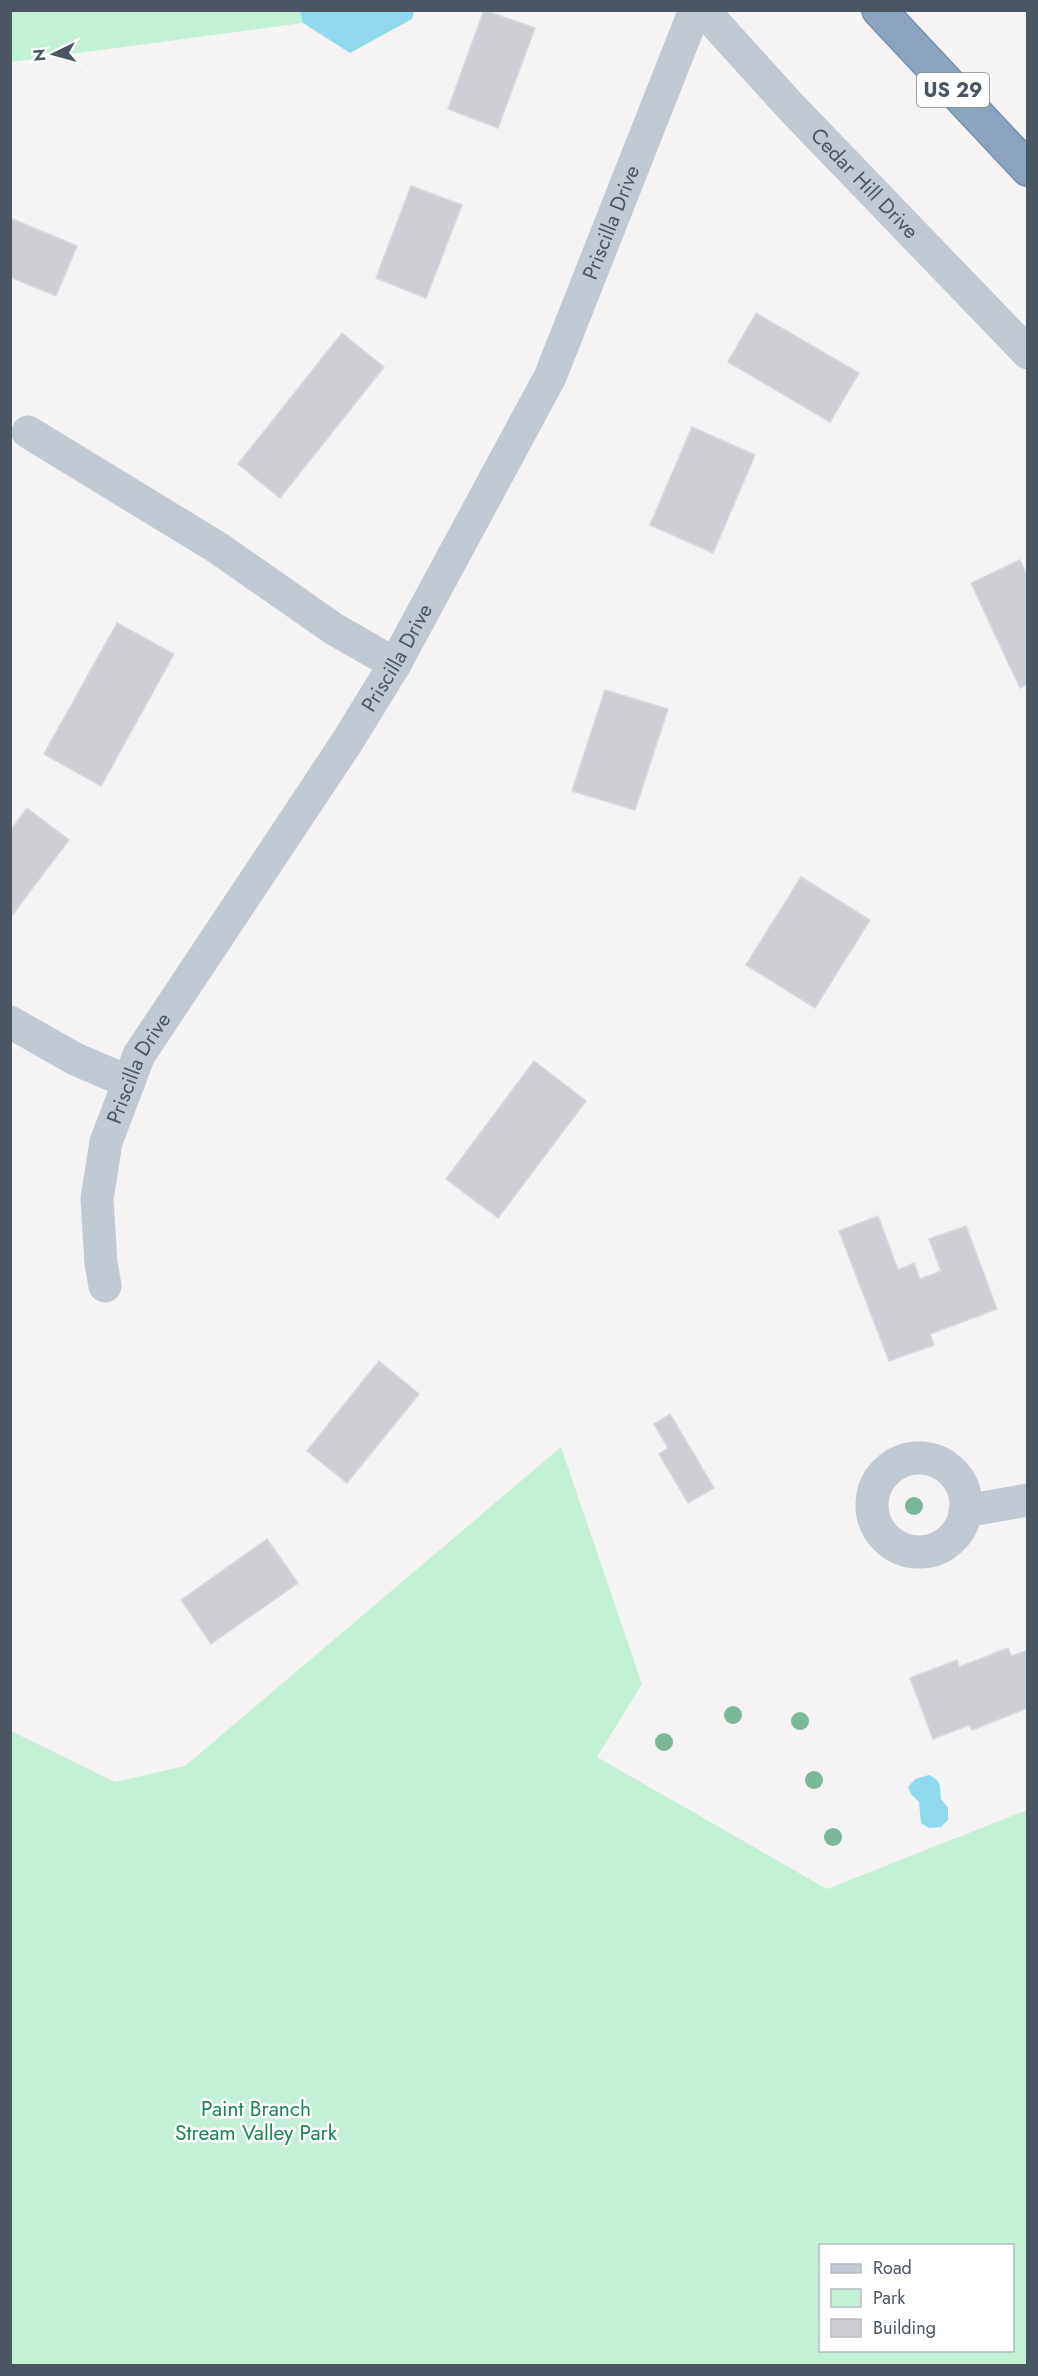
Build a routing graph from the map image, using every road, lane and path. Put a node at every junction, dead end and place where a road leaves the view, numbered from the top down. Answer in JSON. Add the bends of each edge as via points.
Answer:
{"nodes":[{"id":1,"x":695,"y":10,"type":"edge"},
{"id":2,"x":703,"y":10,"type":"edge"},
{"id":3,"x":879,"y":10,"type":"edge"},
{"id":4,"x":1028,"y":169,"type":"edge"},
{"id":5,"x":1028,"y":353,"type":"edge"},
{"id":6,"x":28,"y":432,"type":"dead end"},
{"id":7,"x":395,"y":664,"type":"junction"},
{"id":8,"x":10,"y":1022,"type":"edge"},
{"id":9,"x":129,"y":1082,"type":"junction"},
{"id":10,"x":105,"y":1286,"type":"dead end"},
{"id":11,"x":1028,"y":1500,"type":"edge"},
{"id":12,"x":965,"y":1511,"type":"dead end"}],
"edges":[{"from":1,"to":7,"type":"street","name":"Priscilla Drive","via":[[550,377]]},
{"from":2,"to":5,"type":"street","name":"Cedar Hill Drive"},
{"from":3,"to":4,"type":"highway","number":"US 29"},
{"from":6,"to":7,"type":"street","via":[[218,548],[334,629]]},
{"from":7,"to":9,"type":"street","name":"Priscilla Drive","via":[[139,1055]]},
{"from":8,"to":9,"type":"street","via":[[75,1059]]},
{"from":9,"to":10,"type":"street","name":"Priscilla Drive","via":[[106,1142],[97,1198]]},
{"from":11,"to":12,"type":"street"}]}
